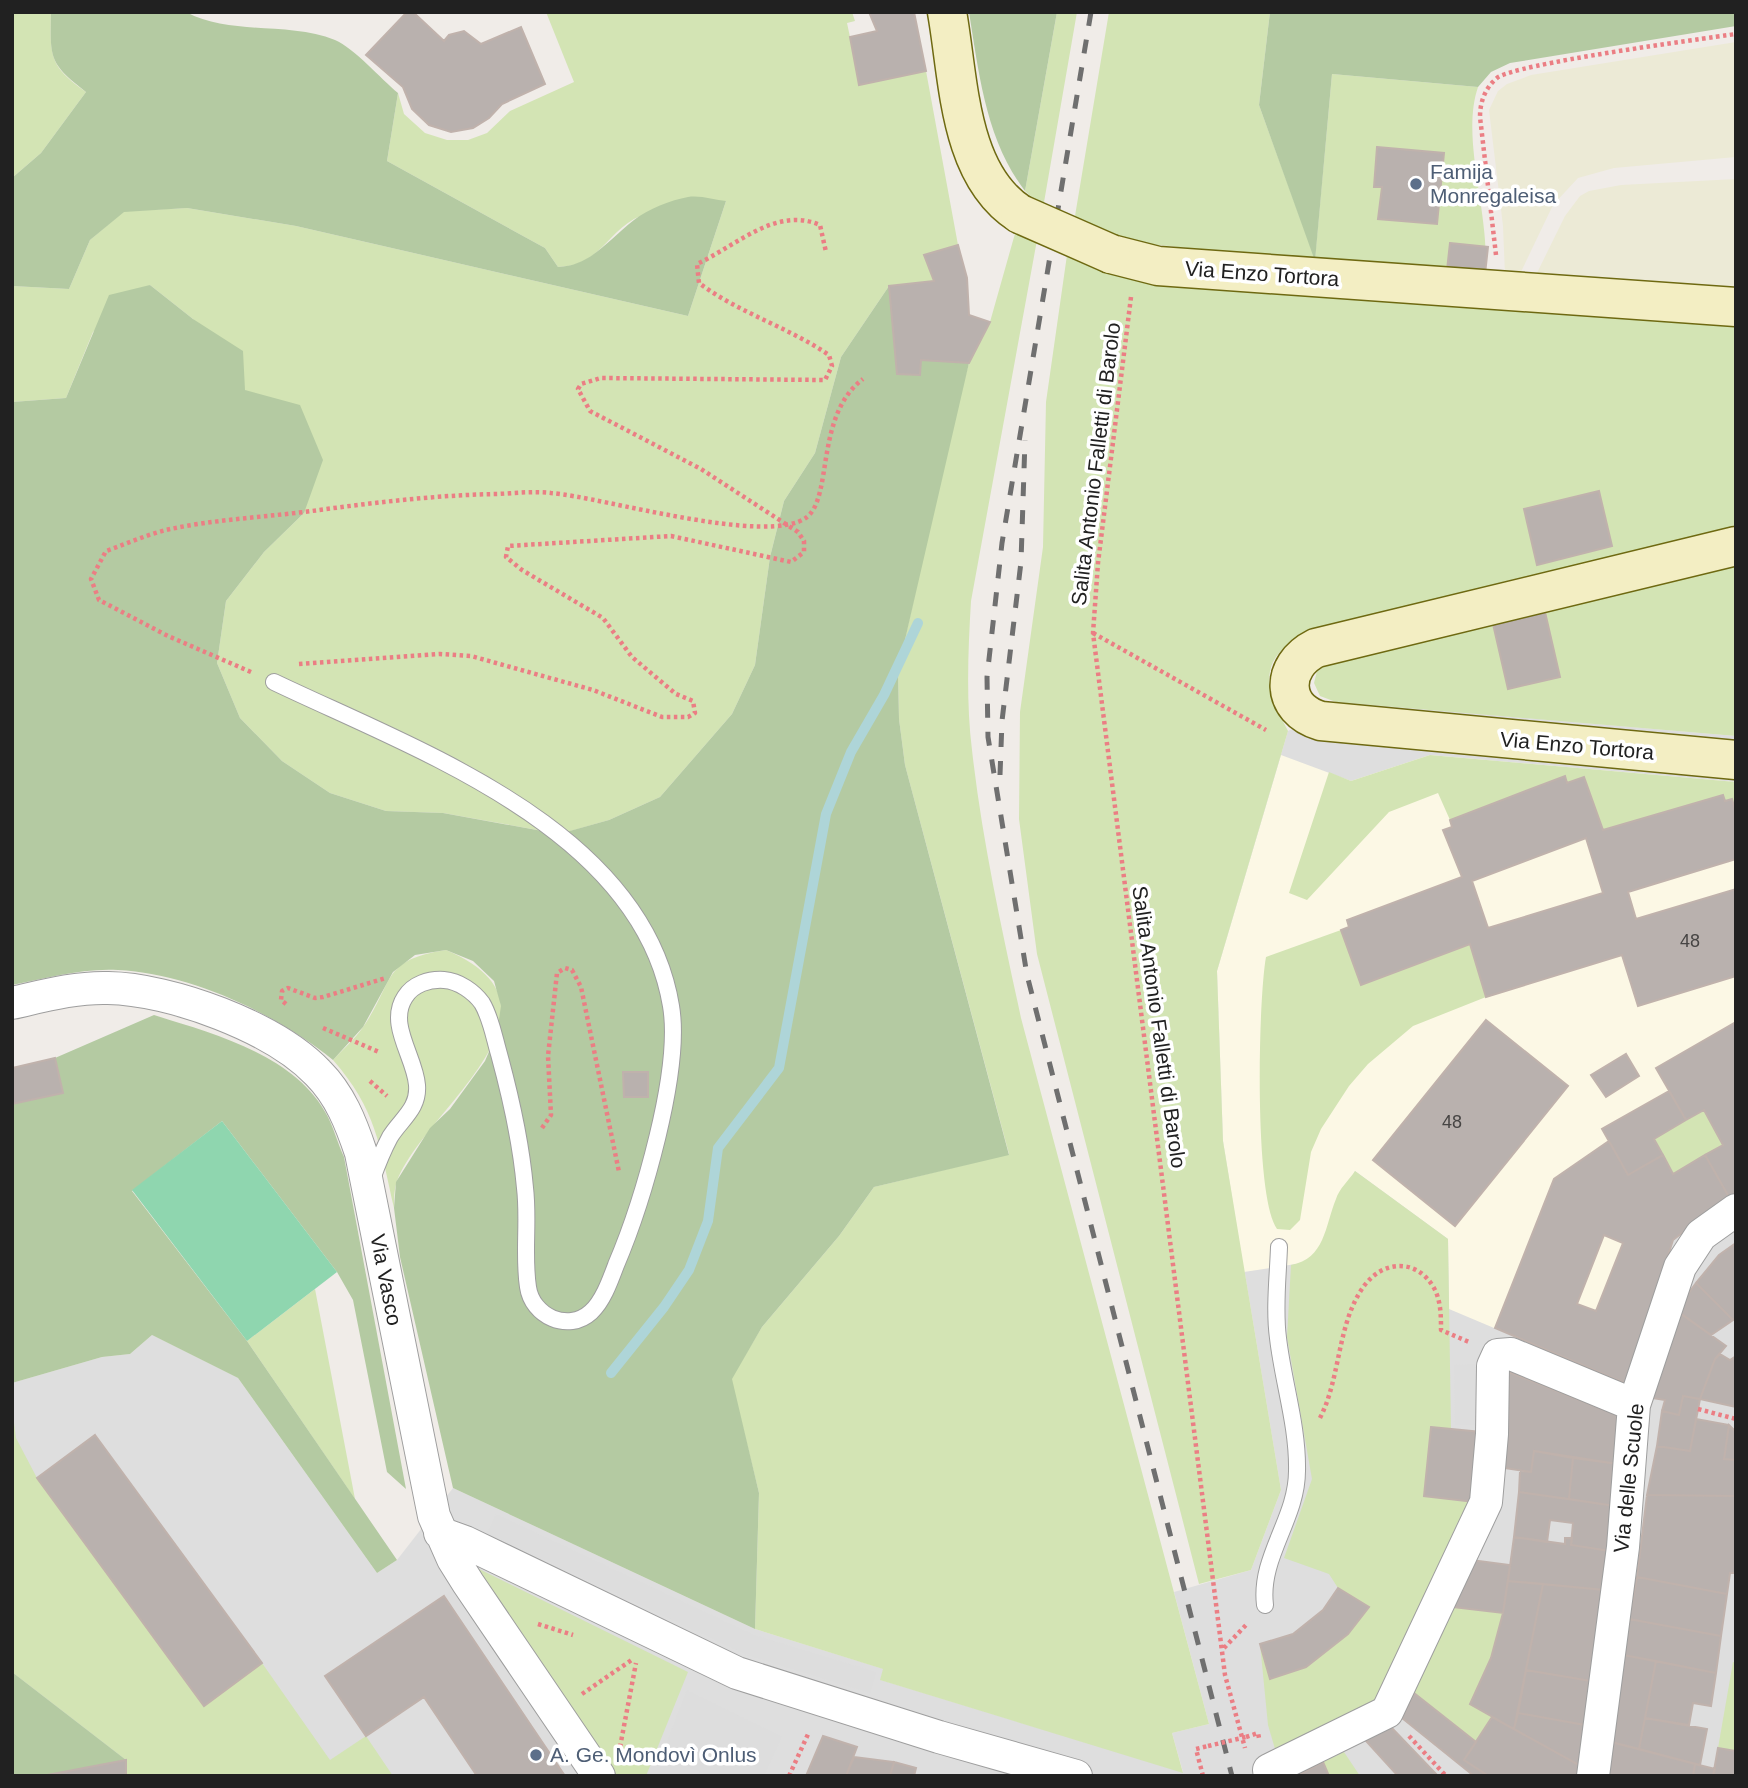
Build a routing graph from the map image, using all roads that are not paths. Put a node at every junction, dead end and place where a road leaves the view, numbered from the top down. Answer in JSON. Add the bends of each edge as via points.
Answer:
{"nodes":[{"id":1,"x":947,"y":12,"type":"edge"},
{"id":2,"x":1736,"y":307,"type":"edge"},
{"id":3,"x":1736,"y":546,"type":"edge"},
{"id":4,"x":274,"y":682,"type":"road end"},
{"id":5,"x":1736,"y":760,"type":"edge"},
{"id":6,"x":12,"y":1003,"type":"edge"},
{"id":7,"x":368,"y":1188,"type":"junction"},
{"id":8,"x":1736,"y":1210,"type":"edge"},
{"id":9,"x":1279,"y":1247,"type":"dead end"},
{"id":10,"x":1634,"y":1405,"type":"junction"},
{"id":11,"x":440,"y":1533,"type":"junction"},
{"id":12,"x":1265,"y":1605,"type":"road end"},
{"id":13,"x":1257,"y":1760,"type":"road end"},
{"id":14,"x":599,"y":1776,"type":"edge"},
{"id":15,"x":1076,"y":1776,"type":"edge"},
{"id":16,"x":1593,"y":1776,"type":"edge"}],
"edges":[{"from":1,"to":2,"type":"street","name":"Via Enzo Tortora","bridge":true,"via":[[975,157],[990,187],[1020,214],[1111,254],[1158,265]]},
{"from":3,"to":5,"type":"street","name":"Via Enzo Tortora","via":[[1316,648],[1297,661],[1290,682],[1298,707],[1321,721]]},
{"from":4,"to":7,"type":"lane","via":[[460,772],[532,814],[590,861],[630,909],[654,952],[672,1010],[662,1116],[645,1183],[630,1234],[591,1312],[573,1322],[554,1320],[536,1308],[528,1290],[526,1191],[513,1106],[482,1003],[464,986],[433,980],[419,984],[404,998],[399,1019],[417,1084],[416,1101],[388,1141]]},
{"from":6,"to":7,"type":"street","name":"Via Vasco","via":[[94,988],[125,989],[196,1006],[256,1030],[301,1058],[334,1092],[351,1124]]},
{"from":7,"to":11,"type":"street","name":"Via Vasco","via":[[426,1492]]},
{"from":8,"to":10,"type":"street","name":"Via delle Scuole","via":[[1702,1235],[1680,1266]]},
{"from":9,"to":12,"type":"lane","via":[[1278,1338],[1298,1474],[1293,1501],[1268,1565]]},
{"from":10,"to":13,"type":"street","via":[[1511,1354],[1494,1360],[1486,1502],[1387,1712]]},
{"from":10,"to":16,"type":"street","name":"Via delle Scuole","via":[[1623,1547]]},
{"from":11,"to":14,"type":"street","name":"Via Vasco","via":[[468,1583]]},
{"from":11,"to":15,"type":"street","via":[[737,1673]]}]}
